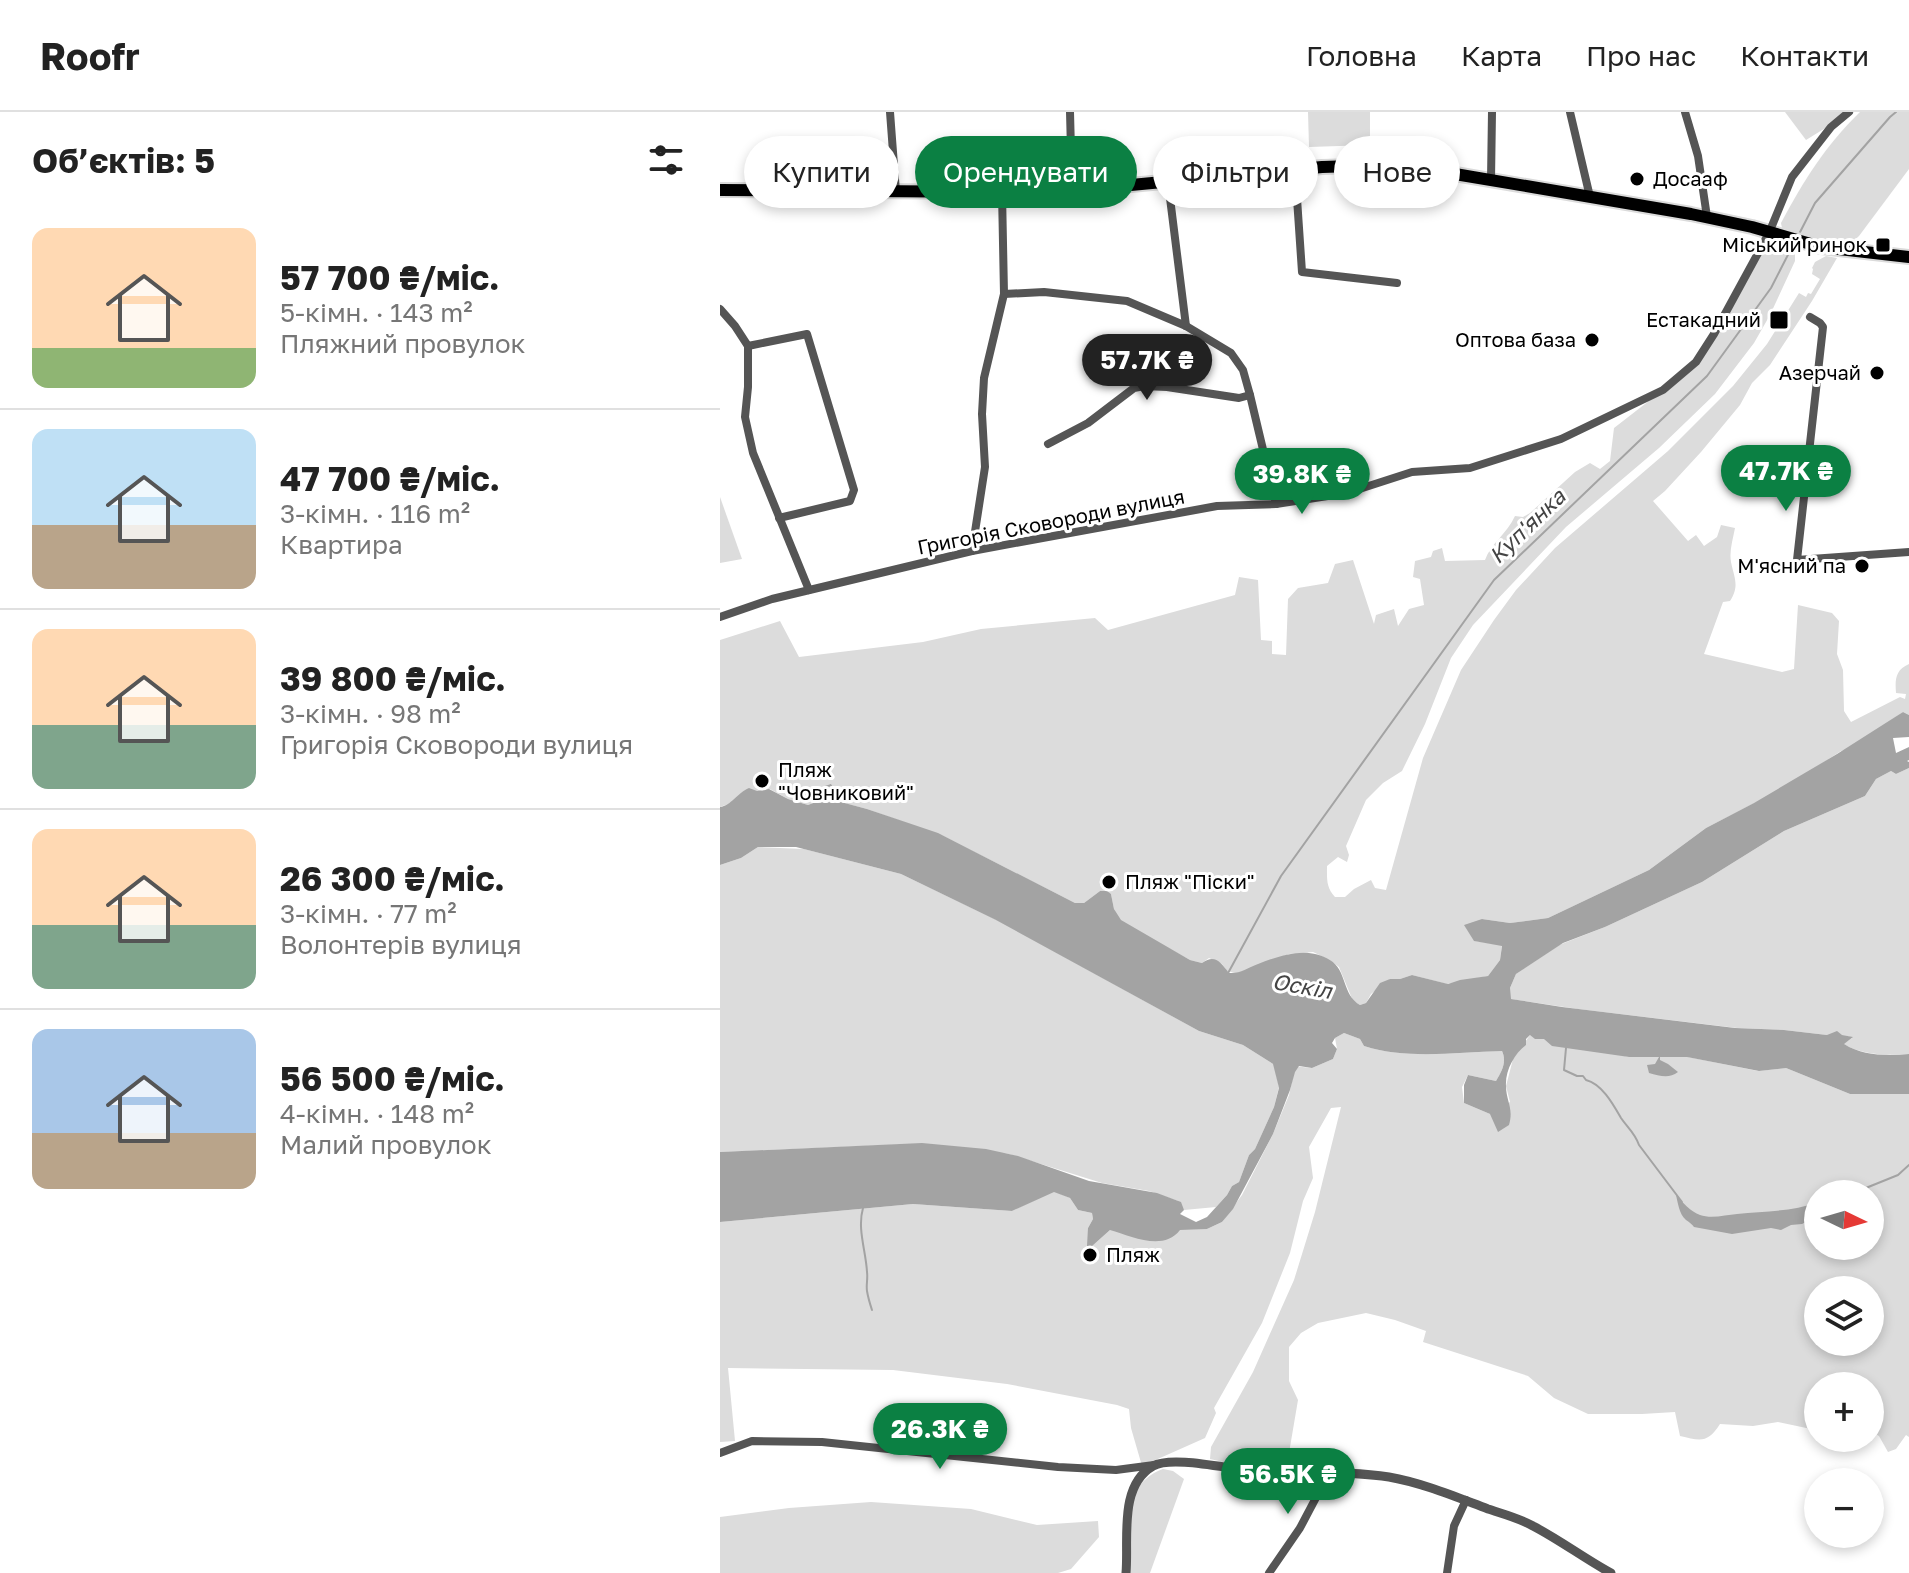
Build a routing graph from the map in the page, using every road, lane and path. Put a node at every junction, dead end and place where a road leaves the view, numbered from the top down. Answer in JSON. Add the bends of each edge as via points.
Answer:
{"nodes":[{"id":1,"x":890,"y":112,"type":"edge"},
{"id":2,"x":1070,"y":112,"type":"edge"},
{"id":3,"x":1492,"y":112,"type":"edge"},
{"id":4,"x":1570,"y":112,"type":"edge"},
{"id":5,"x":1685,"y":112,"type":"edge"},
{"id":6,"x":1849,"y":112,"type":"edge"},
{"id":7,"x":892,"y":136,"type":"edge"},
{"id":8,"x":1071,"y":136,"type":"edge"},
{"id":9,"x":1318,"y":168,"type":"edge"},
{"id":10,"x":1491,"y":180,"type":"junction"},
{"id":11,"x":720,"y":190,"type":"edge"},
{"id":12,"x":744,"y":190,"type":"edge"},
{"id":13,"x":1590,"y":197,"type":"junction"},
{"id":14,"x":1002,"y":208,"type":"edge"},
{"id":15,"x":1171,"y":208,"type":"edge"},
{"id":16,"x":1298,"y":208,"type":"edge"},
{"id":17,"x":1707,"y":217,"type":"junction"},
{"id":18,"x":1769,"y":233,"type":"junction"},
{"id":19,"x":1909,"y":257,"type":"edge"},
{"id":20,"x":1397,"y":283,"type":"dead end"},
{"id":21,"x":1004,"y":294,"type":"junction"},
{"id":22,"x":720,"y":309,"type":"edge"},
{"id":23,"x":1810,"y":317,"type":"dead end"},
{"id":24,"x":1186,"y":326,"type":"junction"},
{"id":25,"x":748,"y":346,"type":"junction"},
{"id":26,"x":1250,"y":395,"type":"junction"},
{"id":27,"x":1048,"y":444,"type":"dead end"},
{"id":28,"x":1276,"y":504,"type":"junction"},
{"id":29,"x":779,"y":518,"type":"junction"},
{"id":30,"x":972,"y":551,"type":"junction"},
{"id":31,"x":1909,"y":552,"type":"edge"},
{"id":32,"x":809,"y":590,"type":"junction"},
{"id":33,"x":720,"y":617,"type":"edge"},
{"id":34,"x":720,"y":1453,"type":"edge"},
{"id":35,"x":1154,"y":1465,"type":"junction"},
{"id":36,"x":1329,"y":1473,"type":"junction"},
{"id":37,"x":1466,"y":1500,"type":"junction"},
{"id":38,"x":1126,"y":1573,"type":"edge"},
{"id":39,"x":1269,"y":1573,"type":"edge"},
{"id":40,"x":1447,"y":1573,"type":"edge"},
{"id":41,"x":1611,"y":1573,"type":"edge"}],
"edges":[{"from":1,"to":7,"type":"street"},
{"from":2,"to":8,"type":"street"},
{"from":3,"to":10,"type":"street"},
{"from":4,"to":13,"type":"street"},
{"from":5,"to":17,"type":"street"},
{"from":6,"to":18,"type":"street","name":"Григорія Сковороди вулиця","via":[[1792,177]]},
{"from":9,"to":10,"type":"main road","via":[[1385,165]]},
{"from":10,"to":13,"type":"main road"},
{"from":11,"to":12,"type":"main road"},
{"from":13,"to":17,"type":"main road"},
{"from":14,"to":21,"type":"street"},
{"from":15,"to":24,"type":"street"},
{"from":16,"to":20,"type":"street","via":[[1302,272]]},
{"from":17,"to":18,"type":"main road"},
{"from":18,"to":19,"type":"main road","via":[[1835,249]]},
{"from":18,"to":28,"type":"street","name":"Григорія Сковороди вулиця","via":[[1696,362],[1663,390],[1561,439],[1470,468],[1412,472],[1347,493]]},
{"from":21,"to":24,"type":"street","via":[[1044,292],[1127,301]]},
{"from":21,"to":30,"type":"street","via":[[984,378],[985,467]]},
{"from":22,"to":25,"type":"street"},
{"from":23,"to":31,"type":"street","via":[[1823,327],[1797,560]]},
{"from":24,"to":26,"type":"street","via":[[1231,353]]},
{"from":25,"to":29,"type":"street","via":[[745,417]]},
{"from":25,"to":29,"type":"street","via":[[807,334],[854,490],[850,501]]},
{"from":26,"to":27,"type":"street","via":[[1134,388],[1088,423]]},
{"from":26,"to":28,"type":"street"},
{"from":28,"to":30,"type":"street","name":"Григорія Сковороди вулиця","via":[[1217,506]]},
{"from":29,"to":32,"type":"street"},
{"from":30,"to":32,"type":"street","name":"Григорія Сковороди вулиця"},
{"from":32,"to":33,"type":"street","name":"Григорія Сковороди вулиця"},
{"from":34,"to":35,"type":"street","via":[[752,1441],[822,1442],[1058,1467],[1116,1470]]},
{"from":35,"to":36,"type":"street"},
{"from":35,"to":38,"type":"street","via":[[1134,1488],[1129,1504]]},
{"from":36,"to":37,"type":"street","via":[[1390,1477]]},
{"from":36,"to":39,"type":"street"},
{"from":37,"to":40,"type":"street","via":[[1454,1526]]},
{"from":37,"to":41,"type":"street","via":[[1532,1525]]}]}
